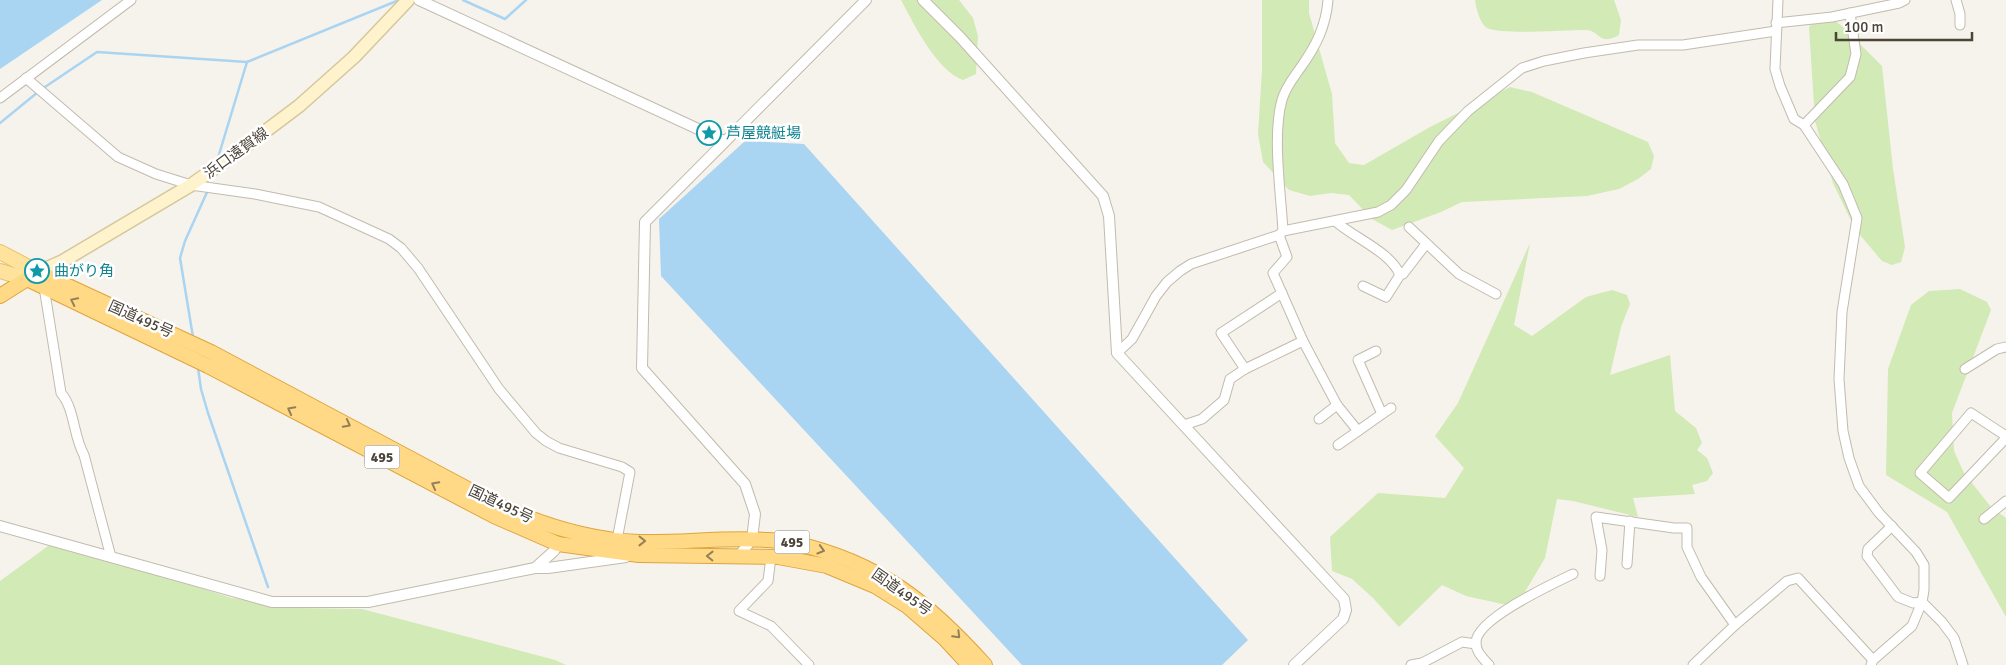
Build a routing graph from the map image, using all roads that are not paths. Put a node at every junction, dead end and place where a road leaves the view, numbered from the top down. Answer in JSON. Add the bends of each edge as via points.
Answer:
{"nodes":[{"id":1,"x":131,"y":0,"type":"edge"},
{"id":2,"x":408,"y":0,"type":"edge"},
{"id":3,"x":419,"y":0,"type":"edge"},
{"id":4,"x":866,"y":0,"type":"edge"},
{"id":5,"x":923,"y":0,"type":"edge"},
{"id":6,"x":1328,"y":0,"type":"edge"},
{"id":7,"x":1778,"y":0,"type":"edge"},
{"id":8,"x":1905,"y":0,"type":"edge"},
{"id":9,"x":1956,"y":0,"type":"edge"},
{"id":10,"x":1850,"y":13,"type":"junction"},
{"id":11,"x":1960,"y":25,"type":"dead end"},
{"id":12,"x":1776,"y":27,"type":"junction"},
{"id":13,"x":26,"y":78,"type":"junction"},
{"id":14,"x":0,"y":98,"type":"edge"},
{"id":15,"x":1804,"y":125,"type":"junction"},
{"id":16,"x":724,"y":141,"type":"junction"},
{"id":17,"x":191,"y":185,"type":"junction"},
{"id":18,"x":1335,"y":221,"type":"junction"},
{"id":19,"x":1409,"y":227,"type":"dead end"},
{"id":20,"x":1281,"y":233,"type":"junction"},
{"id":21,"x":1426,"y":244,"type":"junction"},
{"id":22,"x":0,"y":252,"type":"edge"},
{"id":23,"x":0,"y":271,"type":"edge"},
{"id":24,"x":33,"y":275,"type":"junction"},
{"id":25,"x":1400,"y":275,"type":"junction"},
{"id":26,"x":1363,"y":286,"type":"dead end"},
{"id":27,"x":44,"y":287,"type":"junction"},
{"id":28,"x":1282,"y":293,"type":"junction"},
{"id":29,"x":1496,"y":294,"type":"dead end"},
{"id":30,"x":0,"y":296,"type":"edge"},
{"id":31,"x":1303,"y":342,"type":"junction"},
{"id":32,"x":2006,"y":347,"type":"edge"},
{"id":33,"x":1376,"y":352,"type":"dead end"},
{"id":34,"x":1117,"y":353,"type":"junction"},
{"id":35,"x":1245,"y":369,"type":"junction"},
{"id":36,"x":1965,"y":369,"type":"dead end"},
{"id":37,"x":1337,"y":405,"type":"junction"},
{"id":38,"x":1391,"y":408,"type":"dead end"},
{"id":39,"x":1382,"y":414,"type":"junction"},
{"id":40,"x":1319,"y":419,"type":"dead end"},
{"id":41,"x":1184,"y":425,"type":"junction"},
{"id":42,"x":1358,"y":431,"type":"junction"},
{"id":43,"x":2005,"y":443,"type":"edge"},
{"id":44,"x":1338,"y":445,"type":"dead end"},
{"id":45,"x":2006,"y":501,"type":"edge"},
{"id":46,"x":1984,"y":519,"type":"dead end"},
{"id":47,"x":1630,"y":521,"type":"junction"},
{"id":48,"x":0,"y":526,"type":"edge"},
{"id":49,"x":1892,"y":526,"type":"junction"},
{"id":50,"x":752,"y":539,"type":"junction"},
{"id":51,"x":558,"y":544,"type":"junction"},
{"id":52,"x":616,"y":546,"type":"junction"},
{"id":53,"x":639,"y":555,"type":"junction"},
{"id":54,"x":739,"y":556,"type":"junction"},
{"id":55,"x":111,"y":557,"type":"junction"},
{"id":56,"x":771,"y":557,"type":"junction"},
{"id":57,"x":1627,"y":564,"type":"dead end"},
{"id":58,"x":535,"y":568,"type":"junction"},
{"id":59,"x":1573,"y":574,"type":"dead end"},
{"id":60,"x":1600,"y":576,"type":"dead end"},
{"id":61,"x":1922,"y":602,"type":"junction"},
{"id":62,"x":1736,"y":625,"type":"junction"},
{"id":63,"x":1476,"y":644,"type":"junction"},
{"id":64,"x":1872,"y":663,"type":"edge"},
{"id":65,"x":809,"y":665,"type":"edge"},
{"id":66,"x":969,"y":665,"type":"edge"},
{"id":67,"x":985,"y":665,"type":"edge"},
{"id":68,"x":1294,"y":665,"type":"edge"},
{"id":69,"x":1411,"y":665,"type":"edge"},
{"id":70,"x":1489,"y":665,"type":"edge"},
{"id":71,"x":1693,"y":665,"type":"edge"},
{"id":72,"x":1963,"y":665,"type":"edge"}],
"edges":[{"from":1,"to":13,"type":"street"},
{"from":2,"to":17,"type":"main road","name":"浜口遠賀線","via":[[354,57],[299,106]]},
{"from":3,"to":16,"type":"street"},
{"from":4,"to":16,"type":"street"},
{"from":5,"to":34,"type":"street","via":[[1103,196],[1109,216]]},
{"from":6,"to":20,"type":"street","via":[[1320,36],[1282,100],[1278,135]]},
{"from":7,"to":12,"type":"street"},
{"from":8,"to":10,"type":"street"},
{"from":9,"to":11,"type":"street"},
{"from":10,"to":12,"type":"street"},
{"from":10,"to":15,"type":"street","via":[[1856,54],[1850,77]]},
{"from":12,"to":15,"type":"street","via":[[1775,69],[1794,119]]},
{"from":12,"to":18,"type":"street","via":[[1683,45],[1638,45],[1593,52],[1522,68],[1468,111],[1438,141],[1406,190],[1391,206]]},
{"from":13,"to":14,"type":"street"},
{"from":13,"to":17,"type":"street","via":[[118,157]]},
{"from":15,"to":49,"type":"street","via":[[1843,184],[1857,218],[1842,312],[1839,380],[1843,431],[1860,486],[1879,514]]},
{"from":16,"to":50,"type":"street","via":[[645,222],[642,368],[745,484],[755,514]]},
{"from":17,"to":24,"type":"main road","name":"浜口遠賀線","via":[[63,261]]},
{"from":17,"to":52,"type":"street","via":[[319,207],[389,239],[401,248],[418,268],[499,389],[536,433],[559,448],[630,472]]},
{"from":18,"to":20,"type":"street"},
{"from":18,"to":25,"type":"street","via":[[1378,251],[1397,267]]},
{"from":19,"to":21,"type":"street"},
{"from":20,"to":28,"type":"street","via":[[1287,257],[1273,273]]},
{"from":20,"to":34,"type":"street","via":[[1191,264],[1180,271],[1156,296],[1132,339]]},
{"from":21,"to":25,"type":"street"},
{"from":21,"to":29,"type":"street","via":[[1459,274]]},
{"from":22,"to":24,"type":"main road"},
{"from":23,"to":24,"type":"main road"},
{"from":24,"to":27,"type":"highway","name":"国道495号","number":"495"},
{"from":24,"to":30,"type":"highway"},
{"from":24,"to":52,"type":"highway","name":"国道495号","number":"495","one_way":true,"via":[[184,338],[527,518]]},
{"from":25,"to":26,"type":"street","via":[[1386,296]]},
{"from":51,"to":27,"type":"highway","name":"国道495号","number":"495","one_way":true,"via":[[494,516],[208,366]]},
{"from":27,"to":55,"type":"street","via":[[61,393],[67,400],[84,455]]},
{"from":28,"to":31,"type":"street"},
{"from":28,"to":35,"type":"street","via":[[1221,333]]},
{"from":31,"to":35,"type":"street"},
{"from":31,"to":37,"type":"street"},
{"from":32,"to":36,"type":"street"},
{"from":33,"to":39,"type":"street","via":[[1358,360]]},
{"from":34,"to":41,"type":"street"},
{"from":35,"to":41,"type":"street","via":[[1230,379],[1224,400],[1202,419]]},
{"from":37,"to":40,"type":"street"},
{"from":37,"to":42,"type":"street"},
{"from":38,"to":39,"type":"street"},
{"from":39,"to":42,"type":"street"},
{"from":41,"to":68,"type":"street","via":[[1344,599],[1346,610],[1343,619]]},
{"from":42,"to":44,"type":"street"},
{"from":43,"to":43,"type":"street","via":[[1949,498],[1920,472],[1971,413]]},
{"from":45,"to":46,"type":"street"},
{"from":47,"to":57,"type":"street"},
{"from":47,"to":60,"type":"street","via":[[1596,517],[1602,550]]},
{"from":47,"to":62,"type":"street","via":[[1687,528],[1687,547],[1701,577]]},
{"from":48,"to":55,"type":"street"},
{"from":49,"to":61,"type":"street","via":[[1924,565]]},
{"from":49,"to":61,"type":"street","via":[[1868,549],[1867,556],[1898,597]]},
{"from":52,"to":50,"type":"highway","name":"国道495号","number":"495","one_way":true,"via":[[639,542]]},
{"from":50,"to":54,"type":"street"},
{"from":50,"to":67,"type":"highway","name":"国道495号","number":"495","one_way":true,"via":[[793,542],[844,557],[881,574],[956,633]]},
{"from":51,"to":52,"type":"highway","name":"国道495号","number":"495"},
{"from":51,"to":58,"type":"street","via":[[554,552]]},
{"from":52,"to":53,"type":"highway","name":"国道495号","number":"495"},
{"from":54,"to":53,"type":"highway","name":"国道495号","number":"495","one_way":true},
{"from":53,"to":58,"type":"street"},
{"from":54,"to":56,"type":"highway","name":"国道495号","number":"495"},
{"from":55,"to":58,"type":"street","via":[[263,600],[289,602],[368,602]]},
{"from":56,"to":65,"type":"street","via":[[768,581],[739,611],[771,626]]},
{"from":56,"to":66,"type":"highway","name":"国道495号","number":"495","via":[[827,566],[876,586],[945,638]]},
{"from":59,"to":63,"type":"street","via":[[1525,598],[1482,627]]},
{"from":61,"to":64,"type":"street","via":[[1912,626]]},
{"from":61,"to":72,"type":"street","via":[[1954,638]]},
{"from":62,"to":64,"type":"street","via":[[1786,581],[1798,578]]},
{"from":62,"to":71,"type":"street"},
{"from":63,"to":69,"type":"street","via":[[1462,642],[1422,663]]},
{"from":63,"to":70,"type":"street","via":[[1476,649]]}]}
